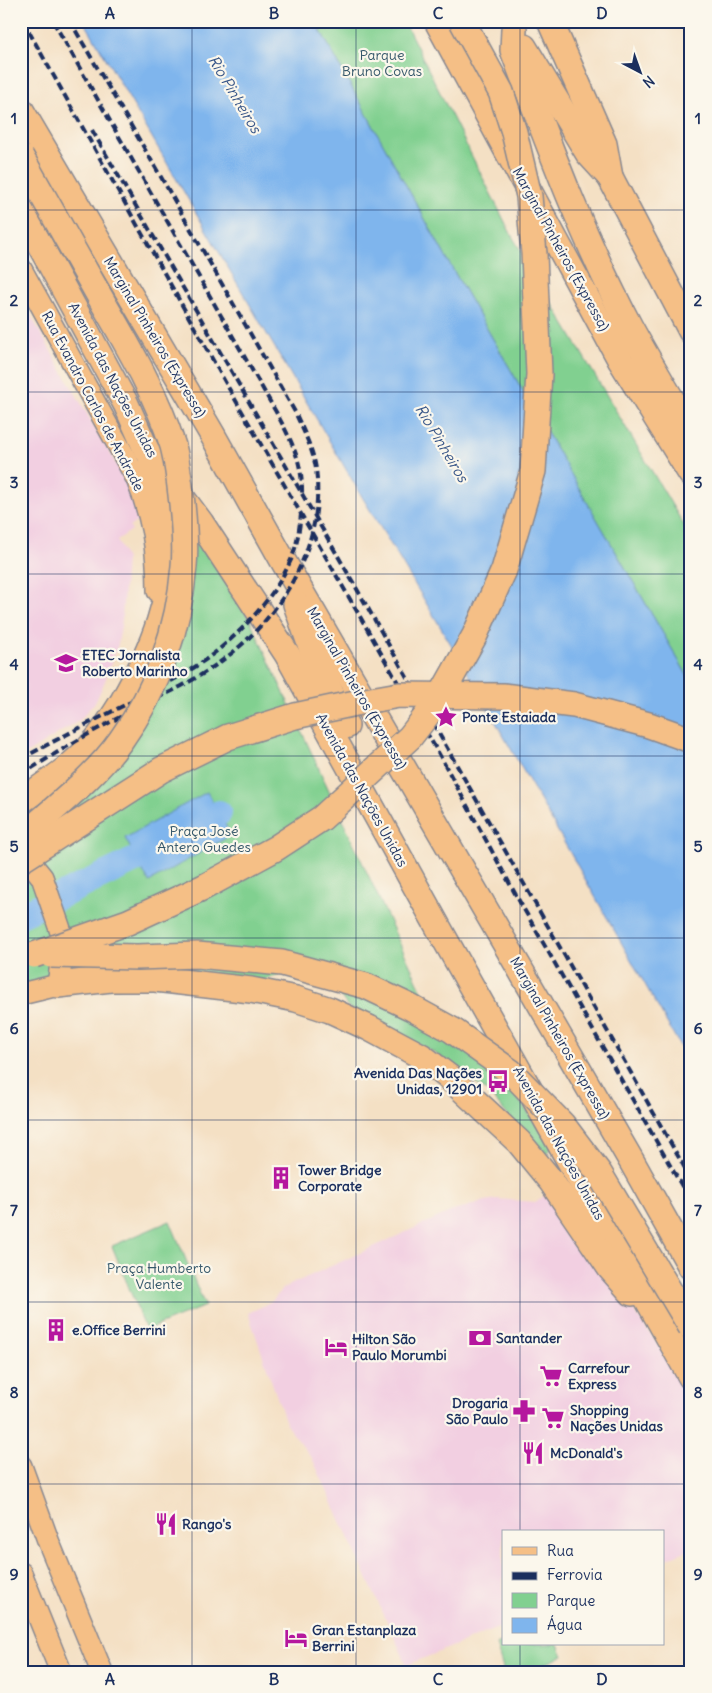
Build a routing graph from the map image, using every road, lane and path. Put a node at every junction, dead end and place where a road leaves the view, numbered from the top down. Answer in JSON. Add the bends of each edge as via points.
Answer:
{"nodes":[{"id":1,"x":437,"y":21,"type":"edge"},
{"id":2,"x":462,"y":21,"type":"edge"},
{"id":3,"x":550,"y":21,"type":"edge"},
{"id":4,"x":512,"y":25,"type":"edge"},
{"id":5,"x":21,"y":110,"type":"edge"},
{"id":6,"x":21,"y":157,"type":"edge"},
{"id":7,"x":610,"y":177,"type":"junction"},
{"id":8,"x":21,"y":210,"type":"edge"},
{"id":9,"x":21,"y":269,"type":"edge"},
{"id":10,"x":691,"y":331,"type":"edge"},
{"id":11,"x":691,"y":432,"type":"edge"},
{"id":12,"x":146,"y":449,"type":"junction"},
{"id":13,"x":691,"y":474,"type":"edge"},
{"id":14,"x":282,"y":559,"type":"junction"},
{"id":15,"x":158,"y":627,"type":"junction"},
{"id":16,"x":691,"y":740,"type":"edge"},
{"id":17,"x":21,"y":801,"type":"edge"},
{"id":18,"x":21,"y":838,"type":"edge"},
{"id":19,"x":21,"y":856,"type":"edge"},
{"id":20,"x":21,"y":860,"type":"edge"},
{"id":21,"x":404,"y":866,"type":"junction"},
{"id":22,"x":28,"y":958,"type":"edge"},
{"id":23,"x":58,"y":985,"type":"junction"},
{"id":24,"x":21,"y":994,"type":"edge"},
{"id":25,"x":691,"y":1267,"type":"edge"},
{"id":26,"x":691,"y":1327,"type":"edge"},
{"id":27,"x":664,"y":1329,"type":"junction"},
{"id":28,"x":691,"y":1377,"type":"edge"},
{"id":29,"x":21,"y":1466,"type":"edge"},
{"id":30,"x":21,"y":1573,"type":"edge"},
{"id":31,"x":61,"y":1672,"type":"edge"},
{"id":32,"x":102,"y":1672,"type":"edge"}],
"edges":[{"from":1,"to":13,"type":"highway","name":"Marginal Pinheiros (Expressa)","via":[[621,360]]},
{"from":2,"to":22,"type":"highway","bridge":true,"via":[[501,92],[529,196],[540,374],[533,471],[504,570],[475,635],[438,701],[410,737],[322,818],[276,848],[204,887],[128,922]]},
{"from":3,"to":7,"type":"highway","via":[[604,144]]},
{"from":4,"to":7,"type":"highway","via":[[588,153]]},
{"from":4,"to":11,"type":"highway","via":[[513,50],[586,234],[630,327]]},
{"from":5,"to":14,"type":"highway","name":"Marginal Pinheiros (Expressa)"},
{"from":6,"to":18,"type":"highway","bridge":true,"via":[[158,405],[180,481],[184,564],[180,604],[170,642],[146,699],[121,741],[98,767]]},
{"from":7,"to":10,"type":"highway"},
{"from":8,"to":12,"type":"highway","name":"Avenida das Nações Unidas","via":[[126,404]]},
{"from":9,"to":15,"type":"main road","name":"Rua Evandro Carlos de Andrade","via":[[124,454],[148,505],[158,559]]},
{"from":12,"to":15,"type":"highway","via":[[169,536],[170,567]]},
{"from":12,"to":21,"type":"highway","name":"Avenida das Nações Unidas","via":[[201,523],[287,654]]},
{"from":14,"to":21,"type":"highway","via":[[315,658],[354,742]]},
{"from":14,"to":25,"type":"highway","name":"Marginal Pinheiros (Expressa)"},
{"from":15,"to":17,"type":"highway","via":[[132,685],[91,746],[69,767]]},
{"from":16,"to":20,"type":"highway","bridge":true,"via":[[650,725],[574,705],[503,696],[399,695],[295,716],[228,737],[161,770]]},
{"from":19,"to":23,"type":"main road","via":[[42,877],[62,935]]},
{"from":21,"to":27,"type":"highway","name":"Avenida das Nações Unidas"},
{"from":22,"to":26,"type":"highway","bridge":true,"via":[[197,955],[282,963],[366,986],[410,1006],[452,1030],[511,1072],[562,1124],[598,1173]]},
{"from":23,"to":24,"type":"main road"},
{"from":23,"to":27,"type":"highway","via":[[111,978],[155,979],[251,990],[330,1010],[420,1056],[450,1078],[519,1142],[551,1182],[610,1268]]},
{"from":27,"to":28,"type":"highway","name":"Avenida das Nações Unidas"},
{"from":29,"to":32,"type":"main road"},
{"from":30,"to":31,"type":"main road"}]}
